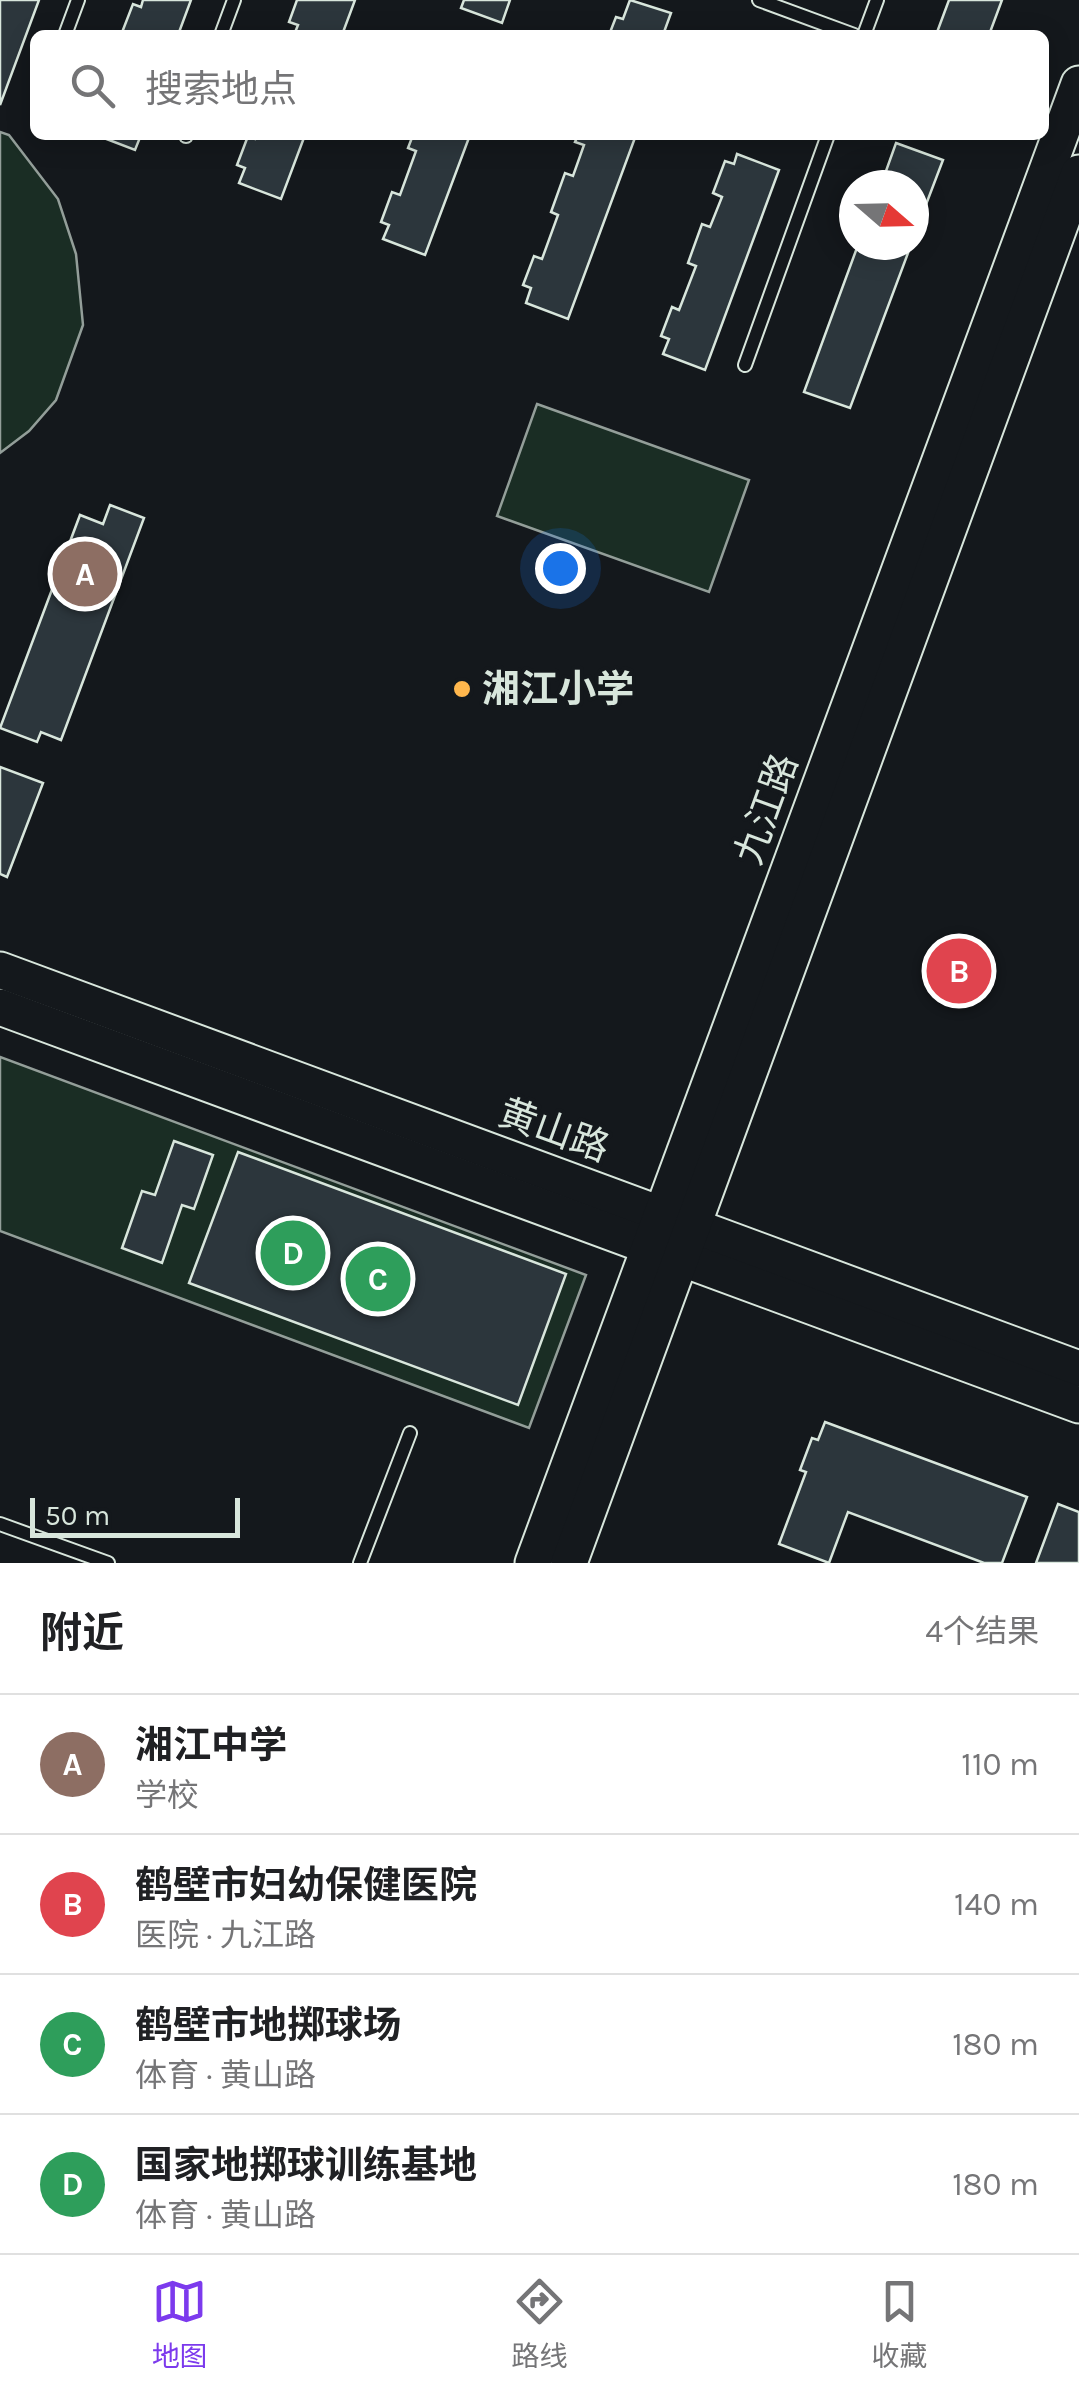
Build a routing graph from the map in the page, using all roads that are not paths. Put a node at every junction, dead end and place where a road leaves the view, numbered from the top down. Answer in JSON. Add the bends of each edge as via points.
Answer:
{"nodes":[{"id":1,"x":78,"y":0,"type":"edge"},
{"id":2,"x":234,"y":0,"type":"edge"},
{"id":3,"x":759,"y":0,"type":"edge"},
{"id":4,"x":876,"y":0,"type":"edge"},
{"id":5,"x":67,"y":30,"type":"edge"},
{"id":6,"x":223,"y":30,"type":"edge"},
{"id":7,"x":840,"y":30,"type":"edge"},
{"id":8,"x":866,"y":30,"type":"edge"},
{"id":9,"x":1079,"y":84,"type":"edge"},
{"id":10,"x":826,"y":140,"type":"edge"},
{"id":11,"x":1079,"y":173,"type":"edge"},
{"id":12,"x":745,"y":364,"type":"dead end"},
{"id":13,"x":0,"y":970,"type":"edge"},
{"id":14,"x":0,"y":1007,"type":"edge"},
{"id":15,"x":671,"y":1237,"type":"junction"},
{"id":16,"x":1079,"y":1369,"type":"edge"},
{"id":17,"x":1079,"y":1406,"type":"edge"},
{"id":18,"x":410,"y":1433,"type":"dead end"},
{"id":19,"x":0,"y":1524,"type":"edge"},
{"id":20,"x":108,"y":1563,"type":"edge"},
{"id":21,"x":360,"y":1563,"type":"edge"},
{"id":22,"x":533,"y":1563,"type":"edge"},
{"id":23,"x":569,"y":1563,"type":"edge"}],
"edges":[{"from":1,"to":5,"type":"lane"},
{"from":2,"to":6,"type":"lane"},
{"from":3,"to":7,"type":"lane"},
{"from":4,"to":8,"type":"lane"},
{"from":9,"to":15,"type":"street","name":"九江路"},
{"from":10,"to":12,"type":"lane"},
{"from":11,"to":15,"type":"street","name":"九江路"},
{"from":13,"to":15,"type":"street","name":"黄山路"},
{"from":14,"to":15,"type":"street","name":"黄山路"},
{"from":15,"to":16,"type":"street","name":"黄山路"},
{"from":15,"to":17,"type":"street","name":"黄山路"},
{"from":15,"to":22,"type":"street","name":"九江路"},
{"from":15,"to":23,"type":"street","name":"九江路"},
{"from":18,"to":21,"type":"lane"},
{"from":19,"to":20,"type":"lane"}]}
